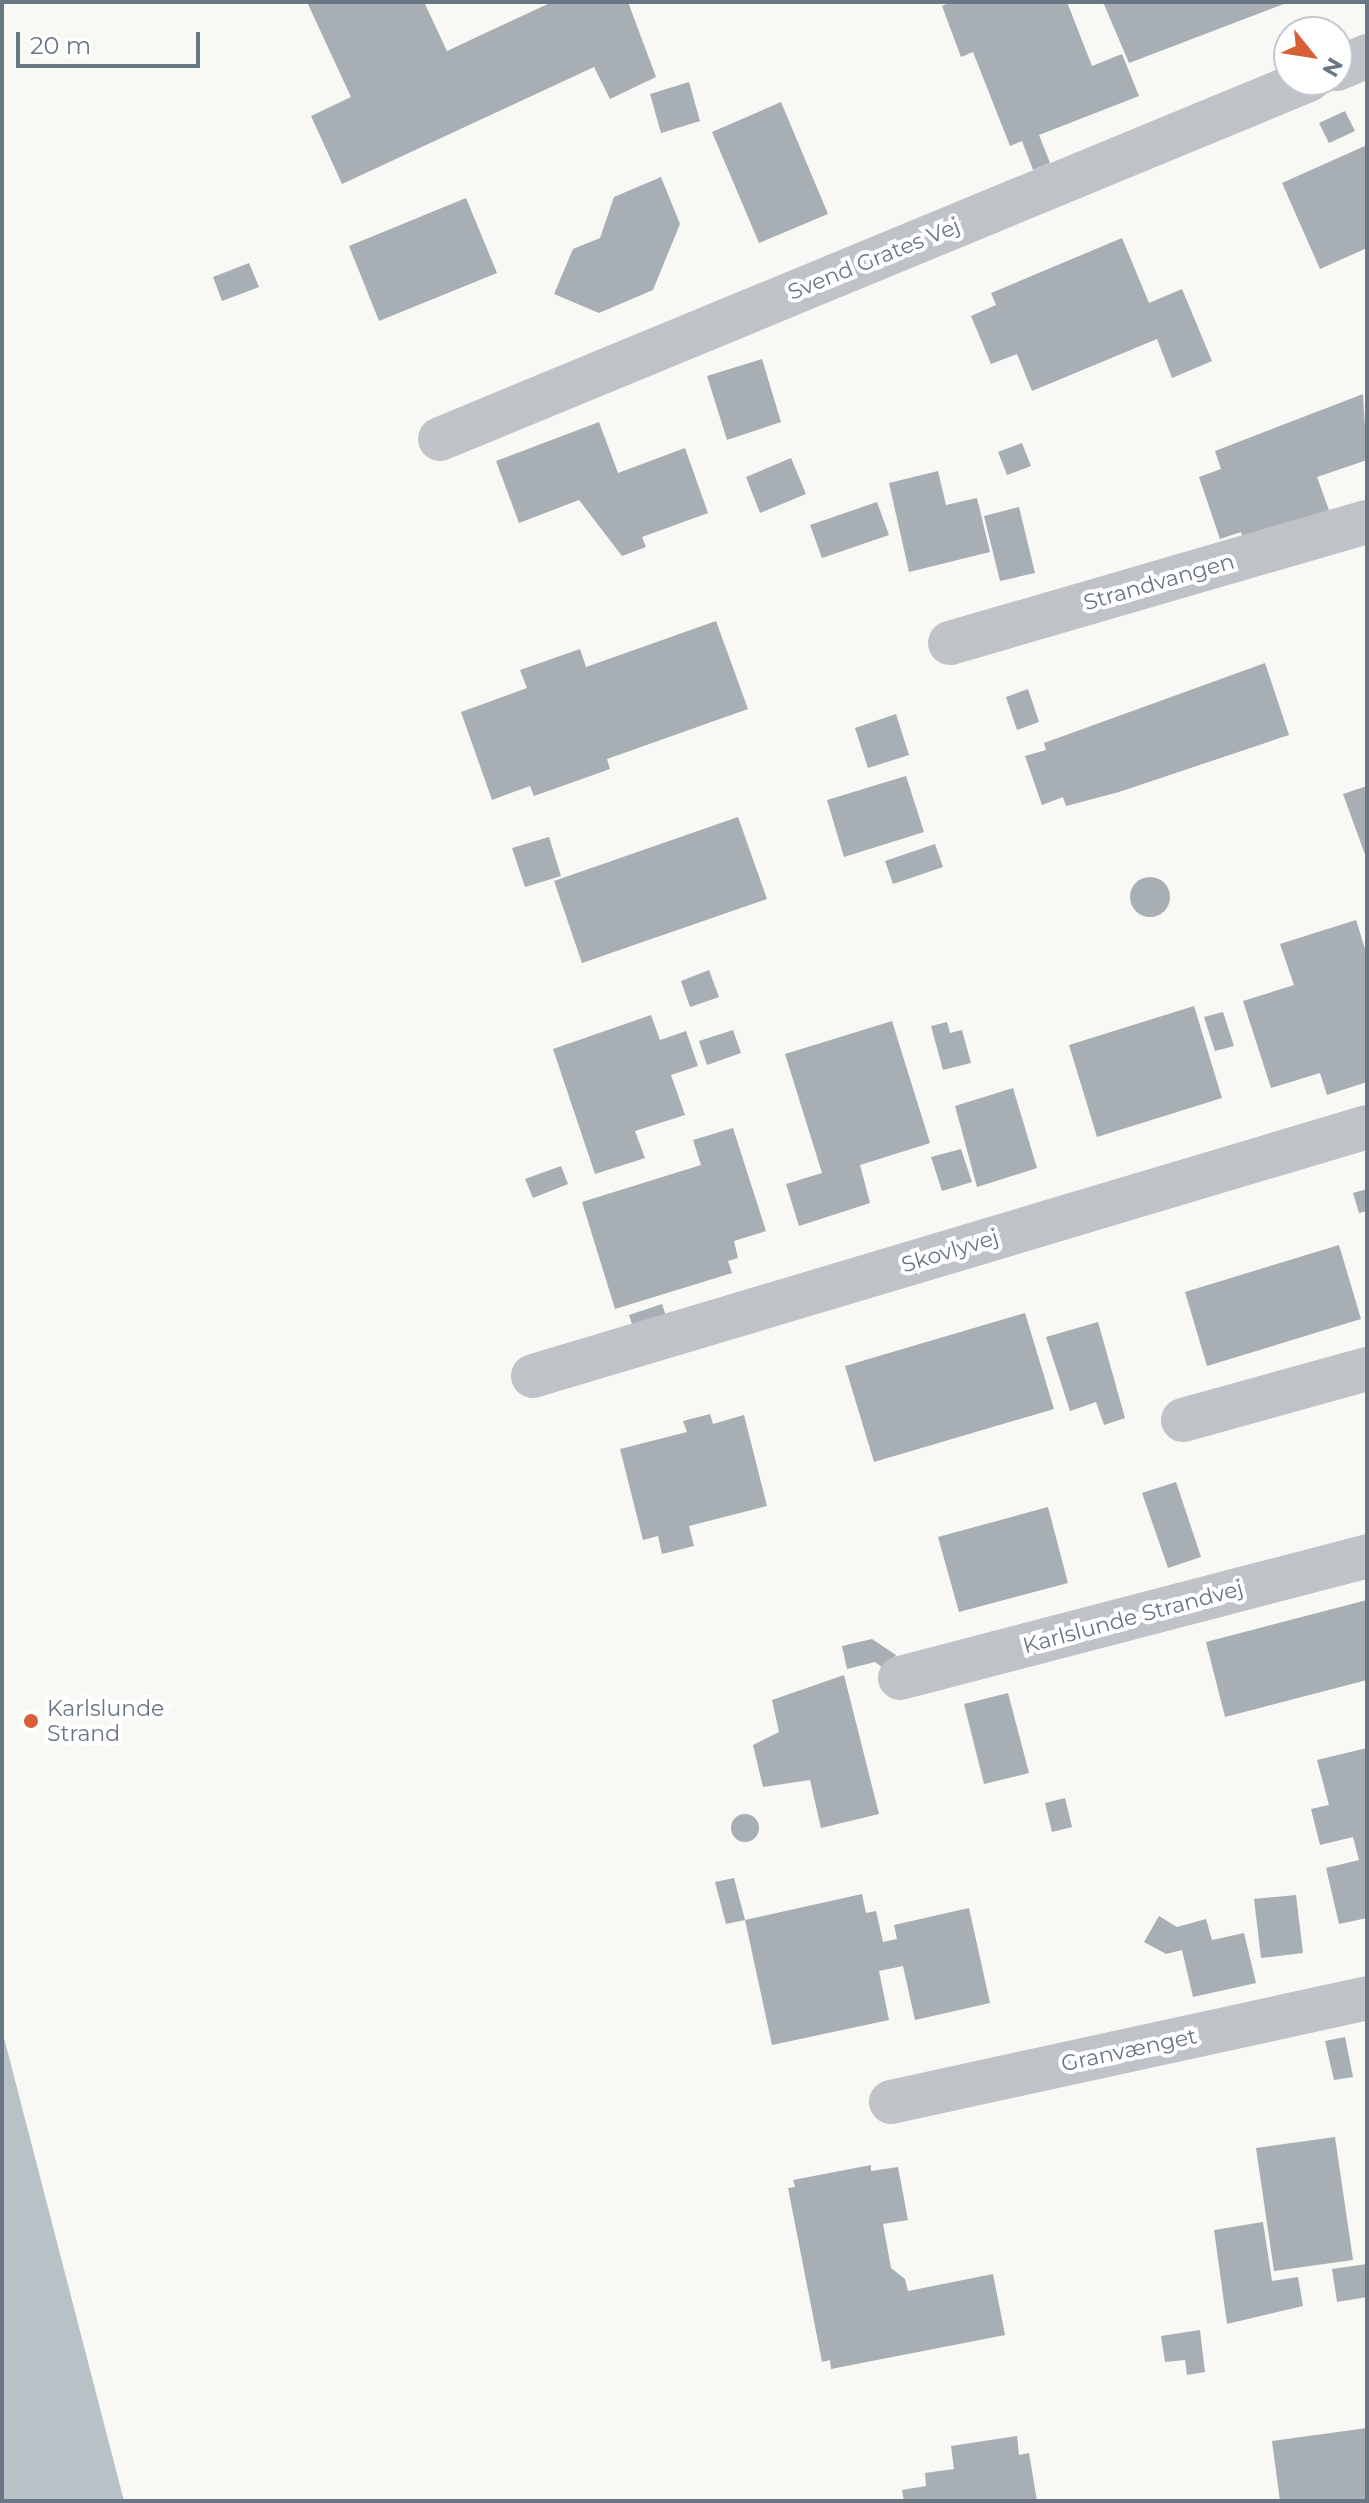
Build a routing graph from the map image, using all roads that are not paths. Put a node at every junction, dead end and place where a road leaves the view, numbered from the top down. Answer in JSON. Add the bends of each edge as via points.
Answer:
{"nodes":[{"id":1,"x":1273,"y":95,"type":"edge"},
{"id":2,"x":440,"y":439,"type":"dead end"},
{"id":3,"x":1367,"y":522,"type":"edge"},
{"id":4,"x":950,"y":643,"type":"dead end"},
{"id":5,"x":1367,"y":1127,"type":"edge"},
{"id":6,"x":1367,"y":1369,"type":"edge"},
{"id":7,"x":533,"y":1376,"type":"dead end"},
{"id":8,"x":1183,"y":1420,"type":"dead end"},
{"id":9,"x":1367,"y":1556,"type":"edge"},
{"id":10,"x":900,"y":1678,"type":"dead end"},
{"id":11,"x":1367,"y":1998,"type":"edge"},
{"id":12,"x":891,"y":2102,"type":"dead end"}],
"edges":[{"from":1,"to":2,"type":"street","name":"Svend Grates Vej"},
{"from":3,"to":4,"type":"street","name":"Strandvangen"},
{"from":5,"to":7,"type":"street","name":"Skovlyvej"},
{"from":6,"to":8,"type":"street"},
{"from":9,"to":10,"type":"street","name":"Karlslunde Strandvej"},
{"from":11,"to":12,"type":"street","name":"Granvænget"}]}
